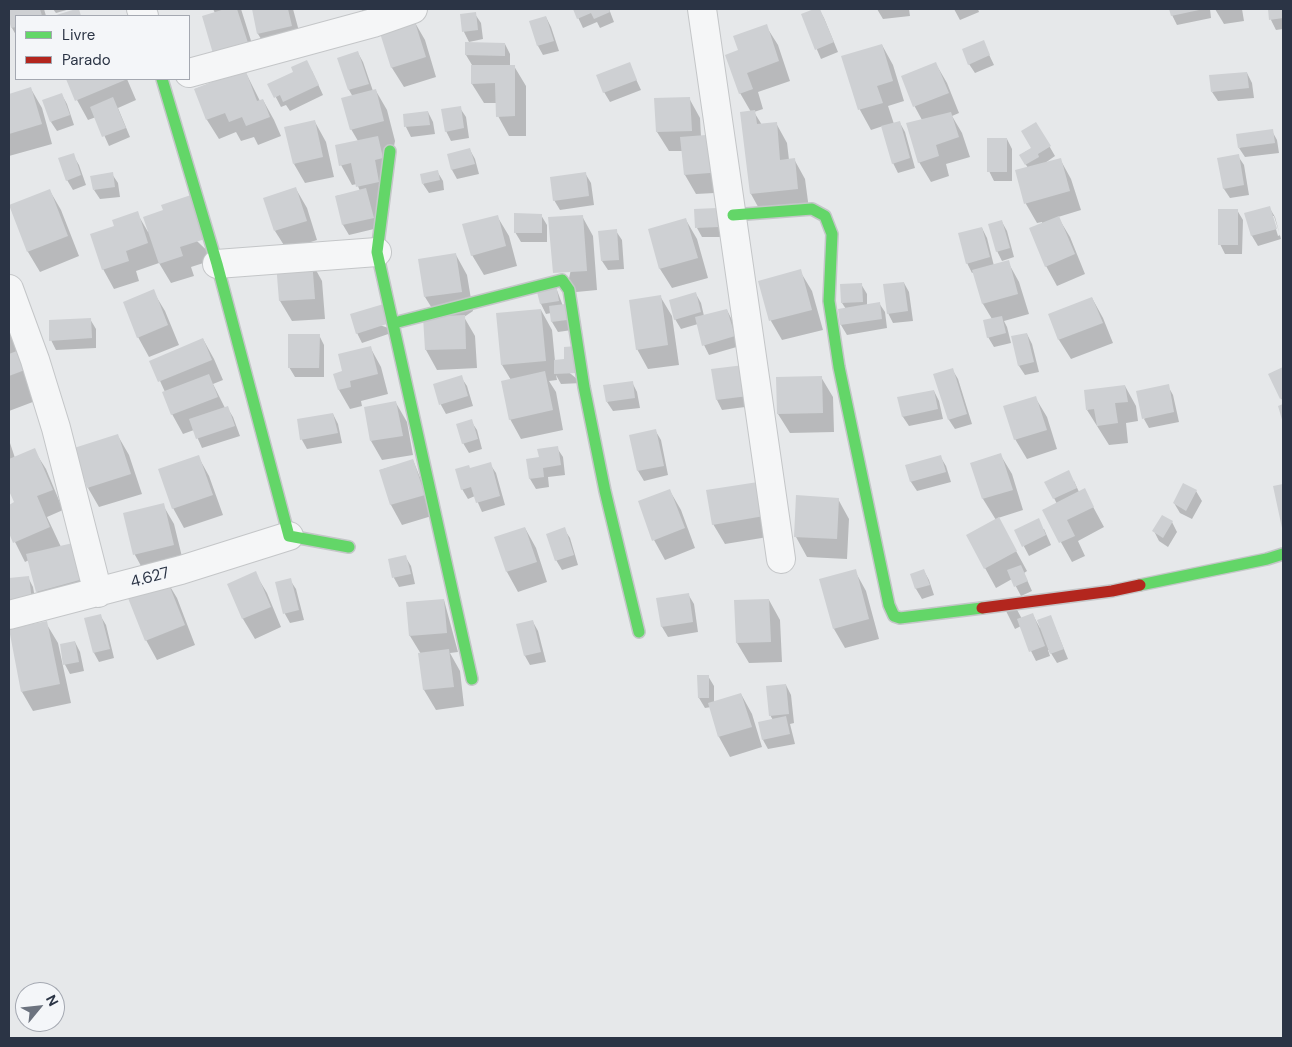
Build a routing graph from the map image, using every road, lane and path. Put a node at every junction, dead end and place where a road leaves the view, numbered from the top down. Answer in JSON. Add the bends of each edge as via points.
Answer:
{"nodes":[{"id":1,"x":413,"y":9,"type":"edge"},
{"id":2,"x":702,"y":9,"type":"edge"},
{"id":3,"x":190,"y":73,"type":"edge"},
{"id":4,"x":163,"y":80,"type":"edge"},
{"id":5,"x":390,"y":150,"type":"dead end"},
{"id":6,"x":733,"y":215,"type":"junction"},
{"id":7,"x":377,"y":252,"type":"junction"},
{"id":8,"x":217,"y":264,"type":"junction"},
{"id":9,"x":9,"y":290,"type":"edge"},
{"id":10,"x":394,"y":323,"type":"junction"},
{"id":11,"x":289,"y":536,"type":"junction"},
{"id":12,"x":349,"y":547,"type":"dead end"},
{"id":13,"x":1283,"y":554,"type":"edge"},
{"id":14,"x":781,"y":559,"type":"dead end"},
{"id":15,"x":98,"y":593,"type":"junction"},
{"id":16,"x":9,"y":615,"type":"edge"},
{"id":17,"x":639,"y":632,"type":"dead end"},
{"id":18,"x":472,"y":679,"type":"dead end"}],
"edges":[{"from":1,"to":3,"type":"street"},
{"from":2,"to":6,"type":"street"},
{"from":4,"to":8,"type":"street"},
{"from":5,"to":7,"type":"street"},
{"from":6,"to":13,"type":"street","via":[[812,209],[825,216],[832,234],[829,301],[839,366],[888,605],[894,616],[900,618],[1112,591]]},
{"from":6,"to":14,"type":"street"},
{"from":7,"to":8,"type":"street"},
{"from":7,"to":10,"type":"street"},
{"from":8,"to":11,"type":"street"},
{"from":9,"to":15,"type":"street","via":[[56,428]]},
{"from":10,"to":17,"type":"street","via":[[562,280],[569,290],[605,492]]},
{"from":10,"to":18,"type":"street"},
{"from":11,"to":12,"type":"street"},
{"from":11,"to":15,"type":"street","name":"4.627"},
{"from":15,"to":16,"type":"street","name":"4.627"}]}
